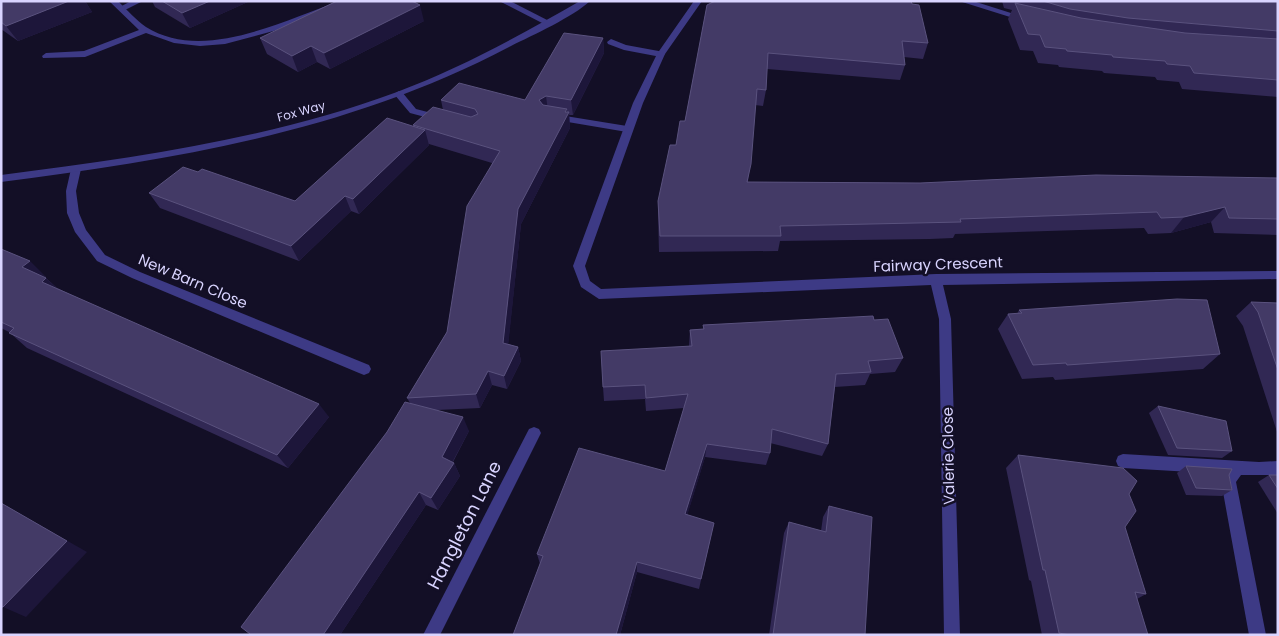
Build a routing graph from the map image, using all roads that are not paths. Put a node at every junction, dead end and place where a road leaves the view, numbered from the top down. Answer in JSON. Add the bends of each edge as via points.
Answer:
{"nodes":[{"id":1,"x":113,"y":1,"type":"edge"},
{"id":2,"x":139,"y":1,"type":"edge"},
{"id":3,"x":349,"y":1,"type":"edge"},
{"id":4,"x":503,"y":1,"type":"edge"},
{"id":5,"x":586,"y":1,"type":"edge"},
{"id":6,"x":698,"y":1,"type":"edge"},
{"id":7,"x":963,"y":1,"type":"edge"},
{"id":8,"x":122,"y":8,"type":"junction"},
{"id":9,"x":1034,"y":21,"type":"edge"},
{"id":10,"x":549,"y":23,"type":"junction"},
{"id":11,"x":146,"y":30,"type":"junction"},
{"id":12,"x":611,"y":42,"type":"dead end"},
{"id":13,"x":661,"y":54,"type":"junction"},
{"id":14,"x":46,"y":56,"type":"dead end"},
{"id":15,"x":399,"y":94,"type":"junction"},
{"id":16,"x":548,"y":116,"type":"edge"},
{"id":17,"x":448,"y":121,"type":"edge"},
{"id":18,"x":628,"y":129,"type":"junction"},
{"id":19,"x":76,"y":169,"type":"junction"},
{"id":20,"x":1,"y":178,"type":"edge"},
{"id":21,"x":1278,"y":275,"type":"edge"},
{"id":22,"x":936,"y":279,"type":"junction"},
{"id":23,"x":364,"y":369,"type":"dead end"},
{"id":24,"x":534,"y":433,"type":"dead end"},
{"id":25,"x":1123,"y":461,"type":"dead end"},
{"id":26,"x":1237,"y":468,"type":"junction"},
{"id":27,"x":1278,"y":468,"type":"edge"},
{"id":28,"x":431,"y":635,"type":"edge"},
{"id":29,"x":952,"y":635,"type":"edge"},
{"id":30,"x":1258,"y":635,"type":"edge"}],
"edges":[{"from":1,"to":8,"type":"street"},
{"from":2,"to":8,"type":"street"},
{"from":3,"to":11,"type":"street","via":[[270,31],[212,45],[174,41]]},
{"from":4,"to":10,"type":"street"},
{"from":5,"to":10,"type":"street","name":"Fox Way"},
{"from":6,"to":13,"type":"street"},
{"from":7,"to":9,"type":"street"},
{"from":8,"to":11,"type":"street"},
{"from":10,"to":15,"type":"street","name":"Fox Way","via":[[481,59]]},
{"from":11,"to":14,"type":"street","via":[[84,54]]},
{"from":12,"to":13,"type":"street"},
{"from":13,"to":18,"type":"street"},
{"from":15,"to":17,"type":"street","via":[[413,111]]},
{"from":15,"to":19,"type":"street","name":"Fox Way","via":[[312,122],[209,147]]},
{"from":16,"to":18,"type":"street"},
{"from":18,"to":22,"type":"street","name":"Fairway Crescent","via":[[580,266],[585,284],[599,294]]},
{"from":19,"to":20,"type":"street","name":"Fox Way"},
{"from":19,"to":23,"type":"street","name":"New Barn Close","via":[[71,191],[73,213],[81,232],[101,258]]},
{"from":21,"to":22,"type":"street","name":"Fairway Crescent"},
{"from":22,"to":29,"type":"street","name":"Valerie Close","via":[[945,319]]},
{"from":24,"to":28,"type":"street","name":"Hangleton Lane"},
{"from":25,"to":26,"type":"street"},
{"from":26,"to":27,"type":"street"},
{"from":26,"to":30,"type":"street","via":[[1228,481]]}]}
